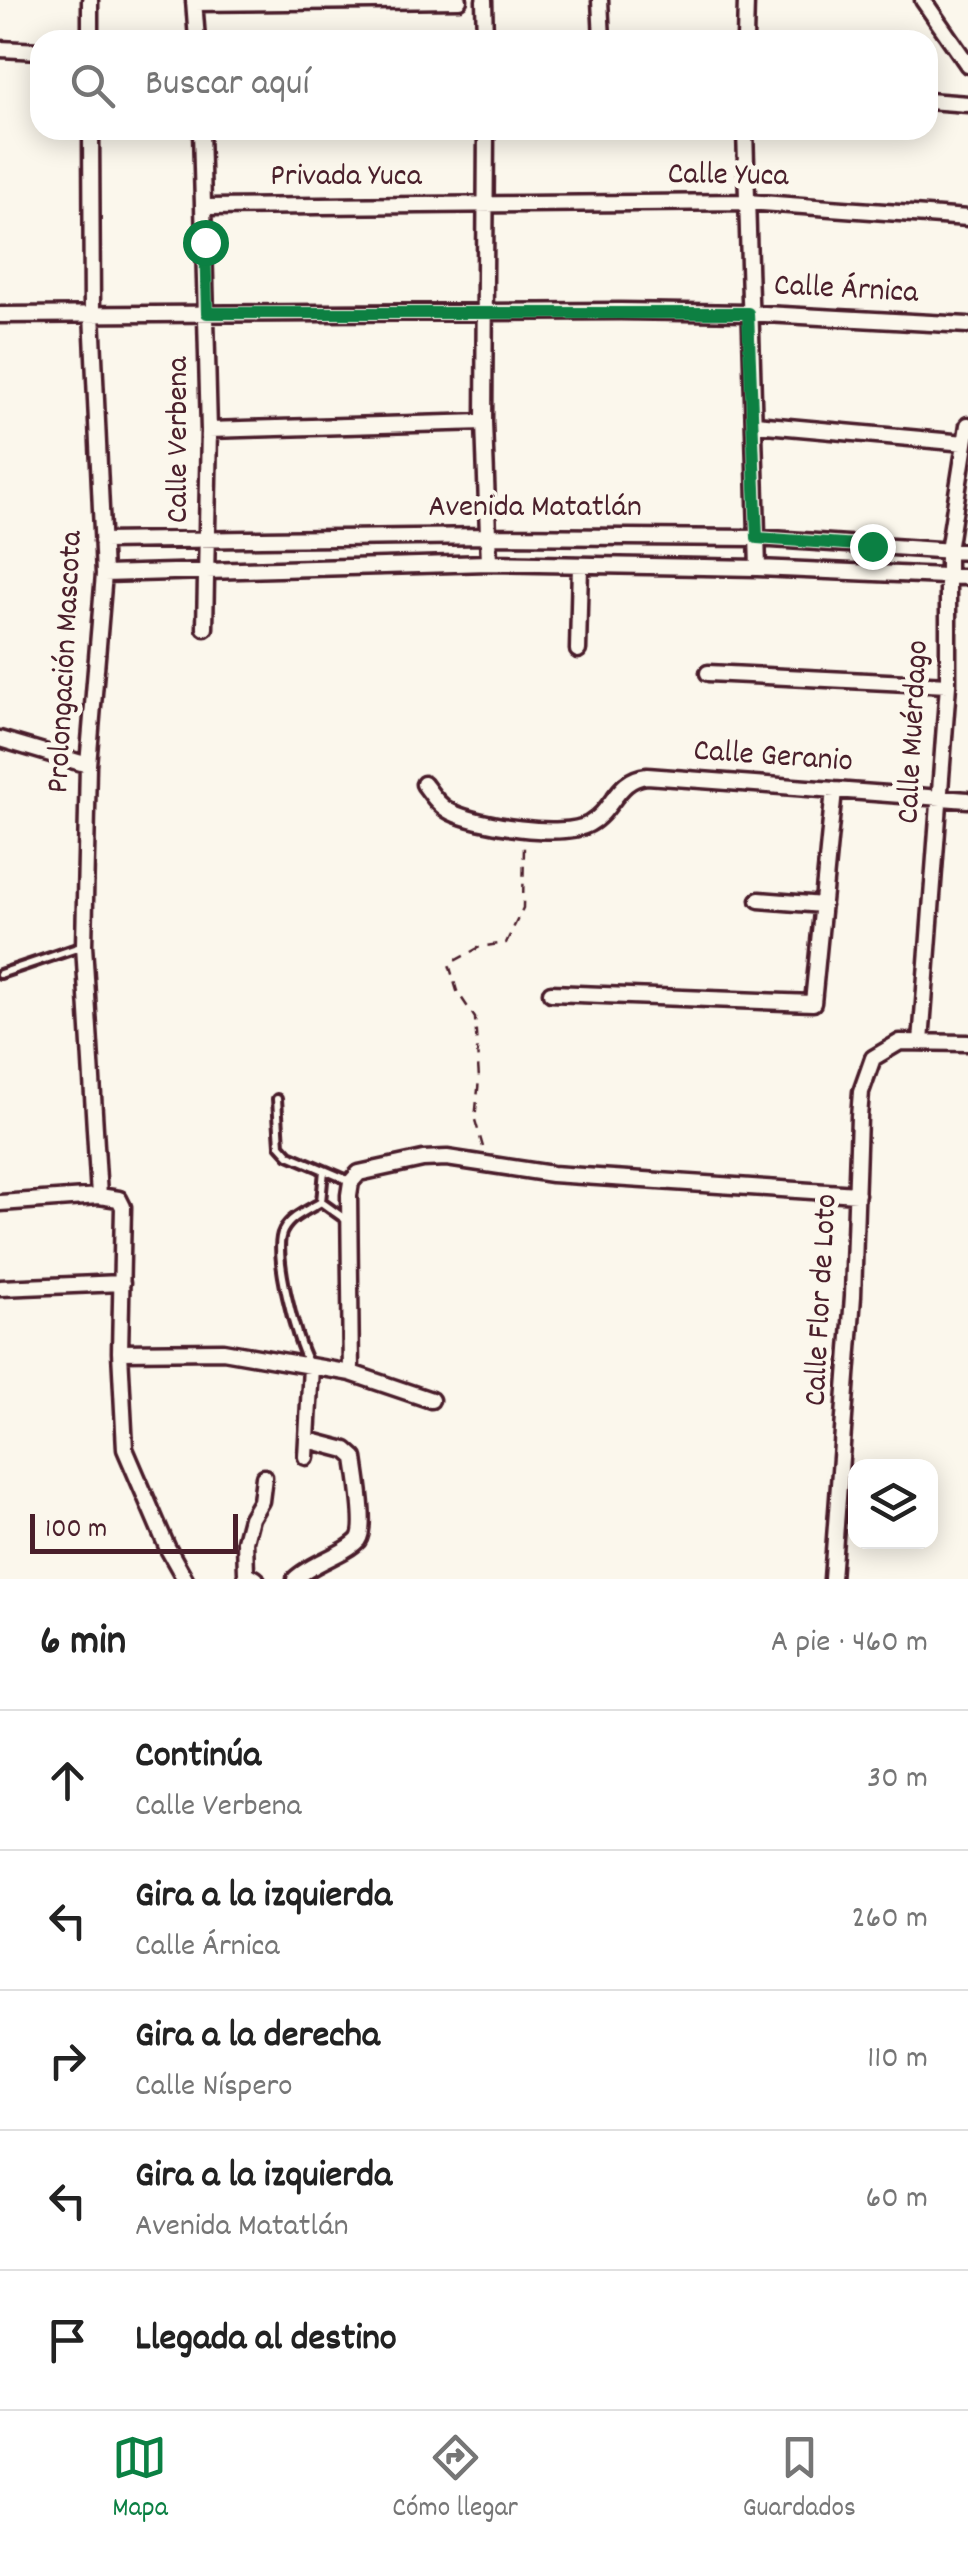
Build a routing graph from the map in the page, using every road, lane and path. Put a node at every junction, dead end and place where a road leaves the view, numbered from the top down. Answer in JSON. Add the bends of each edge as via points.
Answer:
{"nodes":[{"id":1,"x":90,"y":0,"type":"edge"},
{"id":2,"x":459,"y":0,"type":"edge"},
{"id":3,"x":484,"y":0,"type":"edge"},
{"id":4,"x":600,"y":0,"type":"edge"},
{"id":5,"x":746,"y":0,"type":"edge"},
{"id":6,"x":923,"y":0,"type":"edge"},
{"id":7,"x":194,"y":2,"type":"edge"},
{"id":8,"x":90,"y":30,"type":"edge"},
{"id":9,"x":196,"y":30,"type":"edge"},
{"id":10,"x":484,"y":30,"type":"edge"},
{"id":11,"x":602,"y":30,"type":"edge"},
{"id":12,"x":745,"y":30,"type":"edge"},
{"id":13,"x":0,"y":49,"type":"edge"},
{"id":14,"x":30,"y":50,"type":"edge"},
{"id":15,"x":968,"y":65,"type":"edge"},
{"id":16,"x":938,"y":102,"type":"edge"},
{"id":17,"x":968,"y":104,"type":"edge"},
{"id":18,"x":91,"y":140,"type":"edge"},
{"id":19,"x":201,"y":140,"type":"edge"},
{"id":20,"x":486,"y":140,"type":"edge"},
{"id":21,"x":745,"y":140,"type":"edge"},
{"id":22,"x":747,"y":202,"type":"junction"},
{"id":23,"x":487,"y":204,"type":"junction"},
{"id":24,"x":204,"y":207,"type":"junction"},
{"id":25,"x":968,"y":218,"type":"edge"},
{"id":26,"x":92,"y":313,"type":"junction"},
{"id":27,"x":207,"y":313,"type":"junction"},
{"id":28,"x":748,"y":313,"type":"junction"},
{"id":29,"x":485,"y":314,"type":"junction"},
{"id":30,"x":0,"y":315,"type":"edge"},
{"id":31,"x":968,"y":326,"type":"edge"},
{"id":32,"x":484,"y":422,"type":"junction"},
{"id":33,"x":755,"y":424,"type":"junction"},
{"id":34,"x":968,"y":425,"type":"edge"},
{"id":35,"x":210,"y":430,"type":"junction"},
{"id":36,"x":965,"y":443,"type":"junction"},
{"id":37,"x":488,"y":536,"type":"junction"},
{"id":38,"x":757,"y":538,"type":"junction"},
{"id":39,"x":207,"y":540,"type":"junction"},
{"id":40,"x":102,"y":541,"type":"junction"},
{"id":41,"x":948,"y":551,"type":"junction"},
{"id":42,"x":968,"y":552,"type":"edge"},
{"id":43,"x":489,"y":564,"type":"junction"},
{"id":44,"x":580,"y":565,"type":"junction"},
{"id":45,"x":758,"y":568,"type":"junction"},
{"id":46,"x":206,"y":571,"type":"junction"},
{"id":47,"x":104,"y":574,"type":"junction"},
{"id":48,"x":947,"y":576,"type":"junction"},
{"id":49,"x":968,"y":577,"type":"edge"},
{"id":50,"x":205,"y":628,"type":"dead end"},
{"id":51,"x":578,"y":650,"type":"dead end"},
{"id":52,"x":708,"y":673,"type":"dead end"},
{"id":53,"x":948,"y":685,"type":"junction"},
{"id":54,"x":0,"y":739,"type":"edge"},
{"id":55,"x":88,"y":764,"type":"junction"},
{"id":56,"x":424,"y":784,"type":"dead end"},
{"id":57,"x":834,"y":790,"type":"junction"},
{"id":58,"x":940,"y":798,"type":"junction"},
{"id":59,"x":968,"y":800,"type":"edge"},
{"id":60,"x":524,"y":829,"type":"junction"},
{"id":61,"x":759,"y":900,"type":"dead end"},
{"id":62,"x":824,"y":905,"type":"junction"},
{"id":63,"x":84,"y":945,"type":"junction"},
{"id":64,"x":0,"y":974,"type":"edge"},
{"id":65,"x":552,"y":994,"type":"dead end"},
{"id":66,"x":921,"y":1042,"type":"junction"},
{"id":67,"x":968,"y":1044,"type":"edge"},
{"id":68,"x":277,"y":1099,"type":"dead end"},
{"id":69,"x":488,"y":1163,"type":"junction"},
{"id":70,"x":324,"y":1170,"type":"junction"},
{"id":71,"x":351,"y":1182,"type":"junction"},
{"id":72,"x":857,"y":1194,"type":"junction"},
{"id":73,"x":99,"y":1196,"type":"junction"},
{"id":74,"x":0,"y":1202,"type":"edge"},
{"id":75,"x":321,"y":1202,"type":"junction"},
{"id":76,"x":350,"y":1223,"type":"junction"},
{"id":77,"x":122,"y":1283,"type":"junction"},
{"id":78,"x":0,"y":1288,"type":"edge"},
{"id":79,"x":120,"y":1352,"type":"junction"},
{"id":80,"x":311,"y":1367,"type":"junction"},
{"id":81,"x":350,"y":1372,"type":"junction"},
{"id":82,"x":431,"y":1400,"type":"dead end"},
{"id":83,"x":308,"y":1440,"type":"junction"},
{"id":84,"x":306,"y":1458,"type":"dead end"},
{"id":85,"x":264,"y":1477,"type":"dead end"},
{"id":86,"x":245,"y":1577,"type":"edge"},
{"id":87,"x":185,"y":1579,"type":"edge"},
{"id":88,"x":295,"y":1579,"type":"edge"},
{"id":89,"x":832,"y":1579,"type":"edge"}],
"edges":[{"from":1,"to":8,"type":"street"},
{"from":2,"to":7,"type":"street"},
{"from":3,"to":10,"type":"street"},
{"from":4,"to":11,"type":"street"},
{"from":5,"to":12,"type":"street"},
{"from":6,"to":15,"type":"street"},
{"from":7,"to":9,"type":"street"},
{"from":13,"to":14,"type":"street"},
{"from":16,"to":17,"type":"street"},
{"from":18,"to":26,"type":"street","name":"Prolongación Mascota"},
{"from":19,"to":24,"type":"street","name":"Calle Verbena"},
{"from":20,"to":23,"type":"street"},
{"from":21,"to":22,"type":"street"},
{"from":22,"to":23,"type":"street","name":"Calle Yuca"},
{"from":22,"to":25,"type":"street","name":"Calle Yuca"},
{"from":22,"to":28,"type":"street"},
{"from":23,"to":24,"type":"street","name":"Privada Yuca"},
{"from":23,"to":29,"type":"street"},
{"from":24,"to":27,"type":"street","name":"Calle Verbena"},
{"from":26,"to":27,"type":"street","name":"Calle Árnica"},
{"from":26,"to":30,"type":"street","name":"Calle Árnica"},
{"from":26,"to":40,"type":"street","name":"Prolongación Mascota"},
{"from":27,"to":29,"type":"street","name":"Calle Árnica"},
{"from":27,"to":35,"type":"street","name":"Calle Verbena"},
{"from":28,"to":29,"type":"street","name":"Calle Árnica"},
{"from":28,"to":31,"type":"street","name":"Calle Árnica"},
{"from":28,"to":33,"type":"street"},
{"from":29,"to":32,"type":"street"},
{"from":32,"to":35,"type":"street"},
{"from":32,"to":37,"type":"street"},
{"from":33,"to":36,"type":"street"},
{"from":33,"to":38,"type":"street"},
{"from":34,"to":36,"type":"street","name":"Calle Muérdago"},
{"from":35,"to":39,"type":"street","name":"Calle Verbena"},
{"from":36,"to":41,"type":"street","name":"Calle Muérdago"},
{"from":37,"to":38,"type":"street","name":"Avenida Matatlán"},
{"from":37,"to":39,"type":"street","name":"Avenida Matatlán"},
{"from":37,"to":43,"type":"street"},
{"from":38,"to":41,"type":"street","name":"Avenida Matatlán"},
{"from":38,"to":45,"type":"street"},
{"from":39,"to":40,"type":"street","name":"Avenida Matatlán"},
{"from":39,"to":46,"type":"street","name":"Calle Verbena"},
{"from":40,"to":47,"type":"street","name":"Prolongación Mascota"},
{"from":41,"to":42,"type":"street","name":"Avenida Matatlán"},
{"from":41,"to":48,"type":"street","name":"Calle Muérdago"},
{"from":43,"to":44,"type":"street","name":"Avenida Matatlán"},
{"from":43,"to":46,"type":"street","name":"Avenida Matatlán"},
{"from":44,"to":45,"type":"street","name":"Avenida Matatlán"},
{"from":44,"to":51,"type":"street"},
{"from":45,"to":48,"type":"street","name":"Avenida Matatlán"},
{"from":46,"to":47,"type":"street","name":"Avenida Matatlán"},
{"from":46,"to":50,"type":"street","name":"Calle Verbena"},
{"from":47,"to":55,"type":"street","name":"Prolongación Mascota"},
{"from":48,"to":49,"type":"street","name":"Avenida Matatlán"},
{"from":48,"to":53,"type":"street","name":"Calle Muérdago"},
{"from":52,"to":53,"type":"street"},
{"from":53,"to":58,"type":"street","name":"Calle Muérdago"},
{"from":54,"to":55,"type":"street"},
{"from":55,"to":63,"type":"street","name":"Prolongación Mascota"},
{"from":56,"to":60,"type":"street","via":[[446,810]]},
{"from":57,"to":58,"type":"street","name":"Calle Geranio"},
{"from":57,"to":60,"type":"street","name":"Calle Geranio","via":[[633,778],[589,824]]},
{"from":57,"to":62,"type":"street"},
{"from":58,"to":59,"type":"street","name":"Calle Geranio"},
{"from":58,"to":66,"type":"street","name":"Calle Muérdago"},
{"from":60,"to":69,"type":"path","via":[[523,908],[506,943],[480,947],[449,964],[475,1018],[474,1120]]},
{"from":61,"to":62,"type":"street"},
{"from":62,"to":65,"type":"street","via":[[813,1004]]},
{"from":63,"to":64,"type":"lane"},
{"from":63,"to":73,"type":"street","name":"Prolongación Mascota"},
{"from":66,"to":67,"type":"street"},
{"from":66,"to":72,"type":"street","name":"Calle Flor de Loto","via":[[900,1042],[873,1058],[858,1118]]},
{"from":68,"to":70,"type":"lane","via":[[280,1145]]},
{"from":69,"to":71,"type":"street","via":[[422,1159],[359,1174]]},
{"from":69,"to":72,"type":"street","via":[[552,1174]]},
{"from":70,"to":71,"type":"lane"},
{"from":70,"to":75,"type":"lane"},
{"from":71,"to":76,"type":"street"},
{"from":72,"to":89,"type":"street","name":"Calle Flor de Loto"},
{"from":73,"to":74,"type":"street"},
{"from":73,"to":77,"type":"street","via":[[118,1199],[123,1207]]},
{"from":75,"to":76,"type":"lane"},
{"from":75,"to":80,"type":"lane","via":[[282,1232],[280,1248],[294,1332]]},
{"from":76,"to":81,"type":"street"},
{"from":77,"to":78,"type":"street"},
{"from":77,"to":79,"type":"street"},
{"from":79,"to":80,"type":"street","via":[[223,1351]]},
{"from":79,"to":87,"type":"street","via":[[125,1448]]},
{"from":80,"to":81,"type":"street"},
{"from":80,"to":83,"type":"street"},
{"from":81,"to":82,"type":"street"},
{"from":83,"to":84,"type":"street"},
{"from":83,"to":88,"type":"street","via":[[355,1458],[362,1528],[356,1542]]},
{"from":85,"to":86,"type":"street","via":[[244,1542]]}]}
